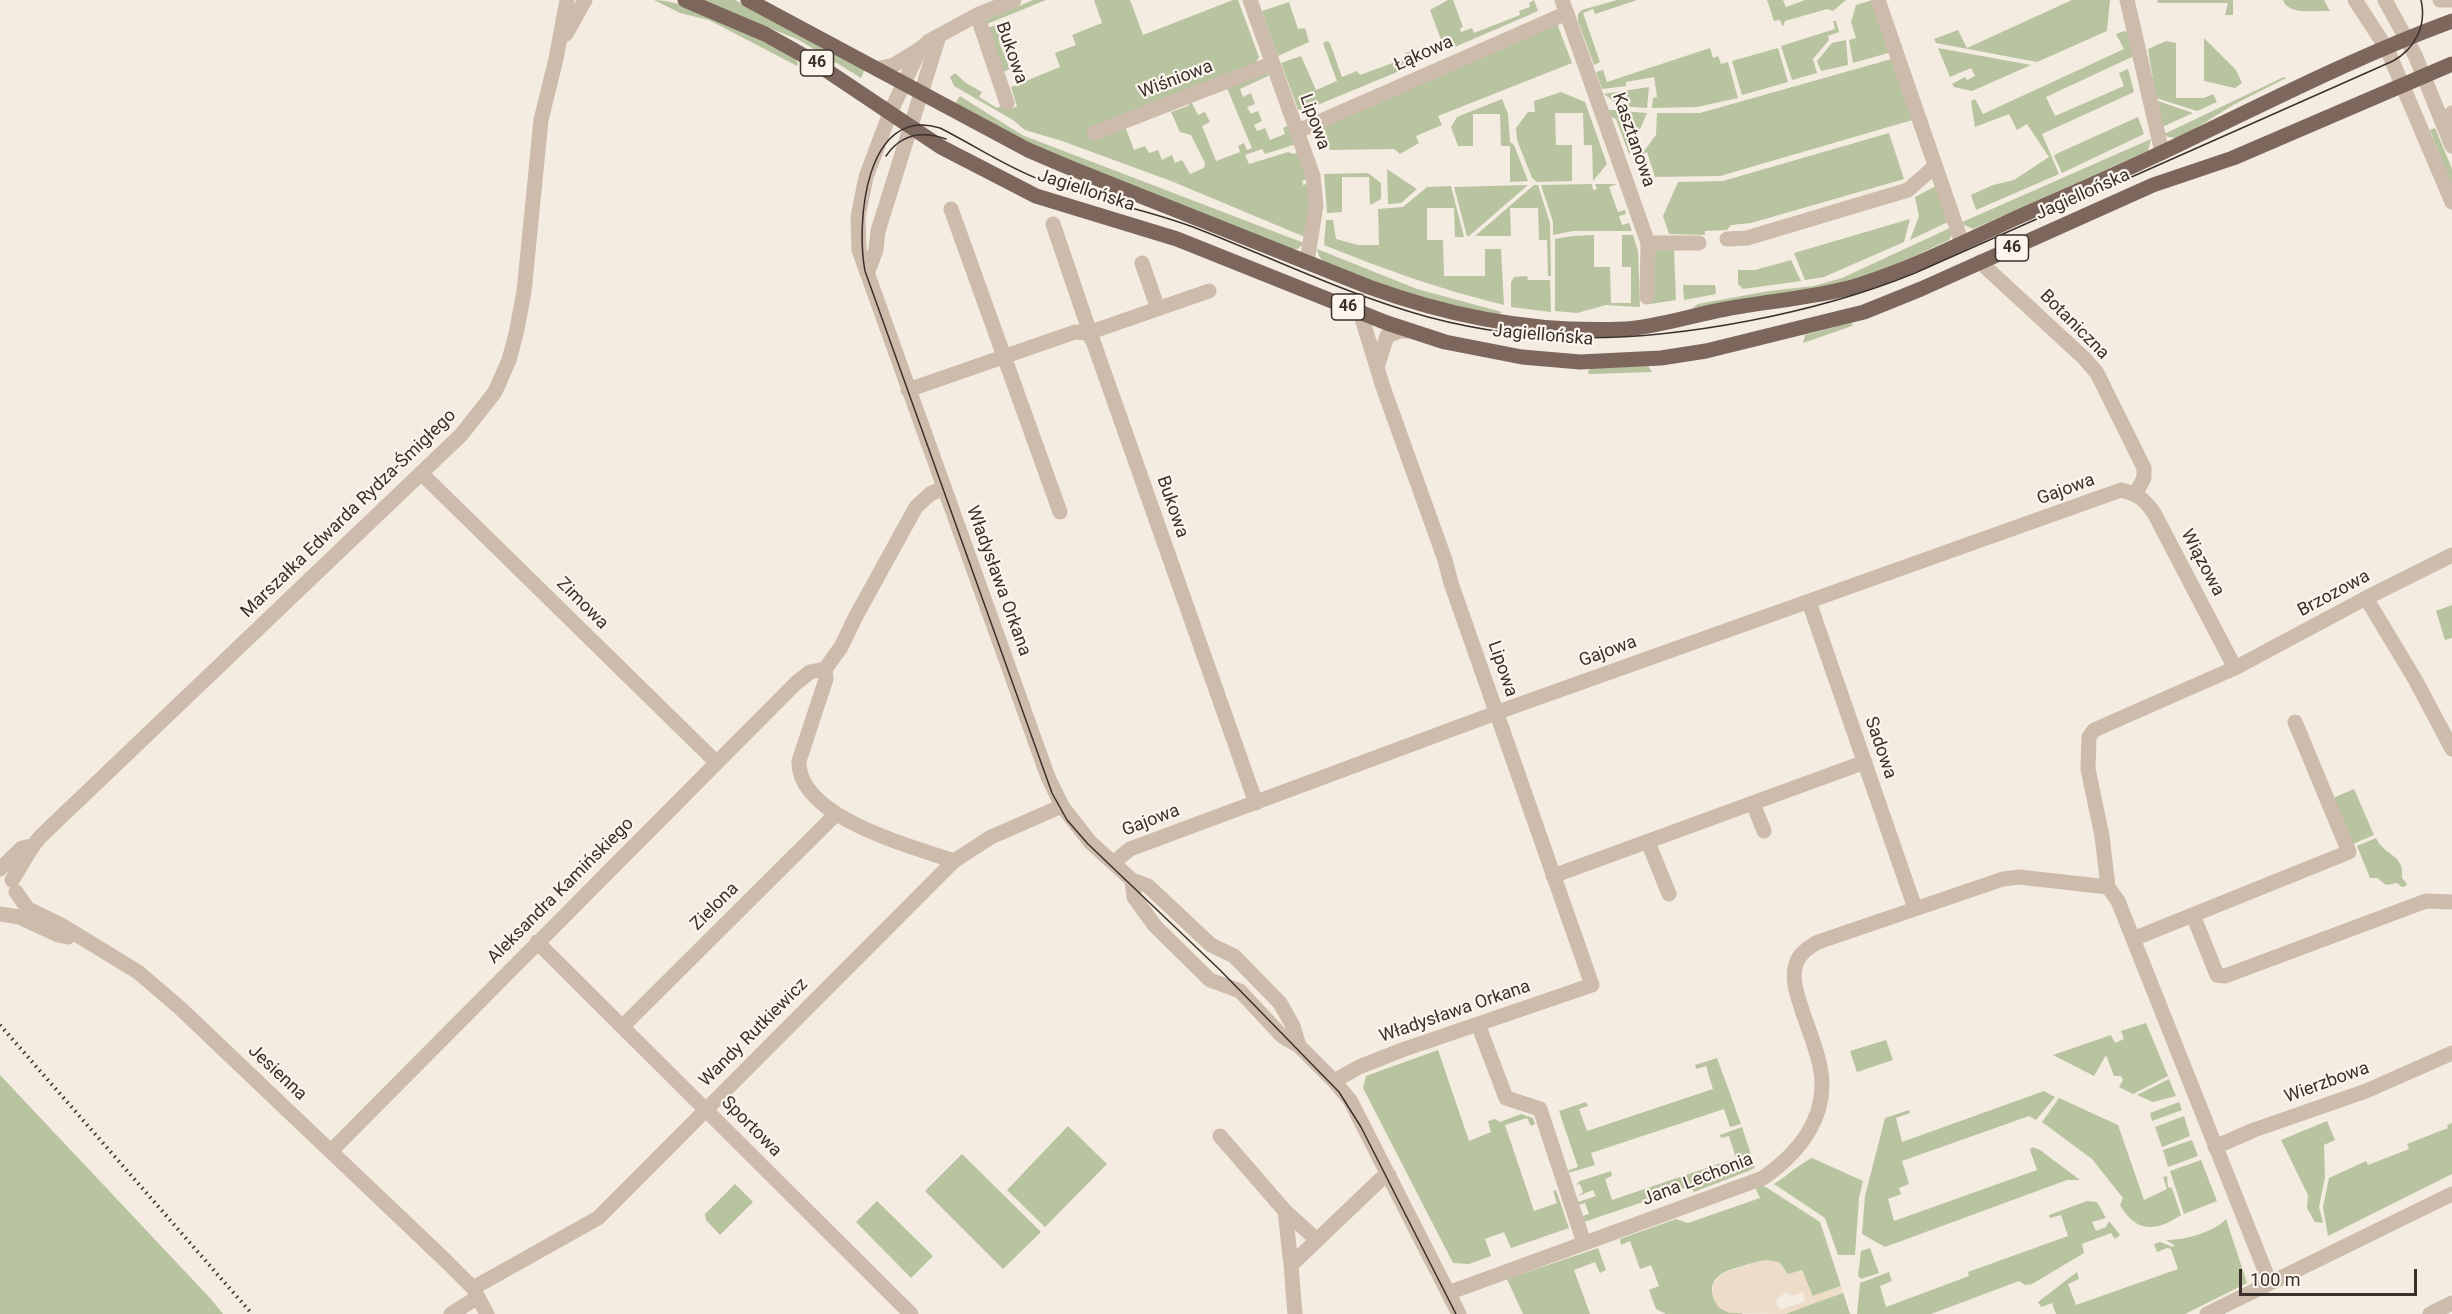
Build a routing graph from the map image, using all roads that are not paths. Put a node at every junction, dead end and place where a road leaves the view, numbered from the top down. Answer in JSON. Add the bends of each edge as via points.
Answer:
{"nodes":[{"id":1,"x":567,"y":0,"type":"edge"},
{"id":2,"x":585,"y":0,"type":"edge"},
{"id":3,"x":685,"y":0,"type":"edge"},
{"id":4,"x":748,"y":0,"type":"edge"},
{"id":5,"x":1014,"y":0,"type":"edge"},
{"id":6,"x":1250,"y":0,"type":"edge"},
{"id":7,"x":1878,"y":0,"type":"edge"},
{"id":8,"x":2127,"y":0,"type":"edge"},
{"id":9,"x":2355,"y":0,"type":"edge"},
{"id":10,"x":2385,"y":0,"type":"edge"},
{"id":11,"x":2440,"y":0,"type":"edge"},
{"id":12,"x":2452,"y":0,"type":"edge"},
{"id":13,"x":1564,"y":7,"type":"edge"},
{"id":14,"x":977,"y":15,"type":"junction"},
{"id":15,"x":2452,"y":21,"type":"edge"},
{"id":16,"x":939,"y":36,"type":"junction"},
{"id":17,"x":2408,"y":40,"type":"junction"},
{"id":18,"x":920,"y":49,"type":"junction"},
{"id":19,"x":2387,"y":49,"type":"junction"},
{"id":20,"x":556,"y":59,"type":"junction"},
{"id":21,"x":1271,"y":64,"type":"junction"},
{"id":22,"x":2452,"y":64,"type":"edge"},
{"id":23,"x":877,"y":69,"type":"junction"},
{"id":24,"x":2424,"y":77,"type":"junction"},
{"id":25,"x":903,"y":83,"type":"junction"},
{"id":26,"x":2405,"y":85,"type":"junction"},
{"id":27,"x":920,"y":92,"type":"junction"},
{"id":28,"x":1007,"y":103,"type":"dead end"},
{"id":29,"x":890,"y":113,"type":"junction"},
{"id":30,"x":2452,"y":113,"type":"edge"},
{"id":31,"x":910,"y":126,"type":"junction"},
{"id":32,"x":1298,"y":131,"type":"junction"},
{"id":33,"x":1094,"y":133,"type":"dead end"},
{"id":34,"x":2451,"y":143,"type":"edge"},
{"id":35,"x":2162,"y":152,"type":"junction"},
{"id":36,"x":1934,"y":167,"type":"junction"},
{"id":37,"x":2452,"y":202,"type":"edge"},
{"id":38,"x":951,"y":209,"type":"dead end"},
{"id":39,"x":1053,"y":224,"type":"dead end"},
{"id":40,"x":1727,"y":238,"type":"dead end"},
{"id":41,"x":1648,"y":243,"type":"junction"},
{"id":42,"x":1699,"y":243,"type":"dead end"},
{"id":43,"x":1962,"y":243,"type":"junction"},
{"id":44,"x":1307,"y":262,"type":"junction"},
{"id":45,"x":1980,"y":262,"type":"junction"},
{"id":46,"x":1142,"y":263,"type":"dead end"},
{"id":47,"x":868,"y":271,"type":"junction"},
{"id":48,"x":1209,"y":291,"type":"dead end"},
{"id":49,"x":1647,"y":297,"type":"dead end"},
{"id":50,"x":1158,"y":309,"type":"junction"},
{"id":51,"x":1360,"y":312,"type":"junction"},
{"id":52,"x":1410,"y":331,"type":"junction"},
{"id":53,"x":1088,"y":333,"type":"junction"},
{"id":54,"x":1004,"y":356,"type":"junction"},
{"id":55,"x":1378,"y":364,"type":"junction"},
{"id":56,"x":908,"y":390,"type":"junction"},
{"id":57,"x":422,"y":473,"type":"junction"},
{"id":58,"x":944,"y":488,"type":"junction"},
{"id":59,"x":2129,"y":492,"type":"junction"},
{"id":60,"x":1060,"y":512,"type":"dead end"},
{"id":61,"x":2452,"y":555,"type":"edge"},
{"id":62,"x":2366,"y":598,"type":"junction"},
{"id":63,"x":1809,"y":602,"type":"junction"},
{"id":64,"x":2235,"y":668,"type":"junction"},
{"id":65,"x":825,"y":669,"type":"junction"},
{"id":66,"x":1497,"y":714,"type":"junction"},
{"id":67,"x":2295,"y":722,"type":"dead end"},
{"id":68,"x":2452,"y":749,"type":"edge"},
{"id":69,"x":716,"y":762,"type":"junction"},
{"id":70,"x":1865,"y":762,"type":"junction"},
{"id":71,"x":1256,"y":803,"type":"junction"},
{"id":72,"x":1753,"y":803,"type":"junction"},
{"id":73,"x":1062,"y":806,"type":"junction"},
{"id":74,"x":835,"y":815,"type":"junction"},
{"id":75,"x":1764,"y":831,"type":"dead end"},
{"id":76,"x":1648,"y":842,"type":"junction"},
{"id":77,"x":954,"y":861,"type":"junction"},
{"id":78,"x":1113,"y":863,"type":"junction"},
{"id":79,"x":1554,"y":876,"type":"junction"},
{"id":80,"x":7,"y":878,"type":"edge"},
{"id":81,"x":1132,"y":880,"type":"junction"},
{"id":82,"x":2108,"y":886,"type":"junction"},
{"id":83,"x":1669,"y":894,"type":"dead end"},
{"id":84,"x":2452,"y":902,"type":"edge"},
{"id":85,"x":1915,"y":908,"type":"junction"},
{"id":86,"x":0,"y":913,"type":"edge"},
{"id":87,"x":2193,"y":915,"type":"junction"},
{"id":88,"x":2133,"y":939,"type":"junction"},
{"id":89,"x":83,"y":940,"type":"junction"},
{"id":90,"x":537,"y":942,"type":"junction"},
{"id":91,"x":1592,"y":985,"type":"joint"},
{"id":92,"x":1478,"y":1024,"type":"junction"},
{"id":93,"x":622,"y":1027,"type":"junction"},
{"id":94,"x":1299,"y":1046,"type":"junction"},
{"id":95,"x":2452,"y":1053,"type":"edge"},
{"id":96,"x":1334,"y":1081,"type":"junction"},
{"id":97,"x":705,"y":1109,"type":"junction"},
{"id":98,"x":1220,"y":1136,"type":"dead end"},
{"id":99,"x":2216,"y":1147,"type":"junction"},
{"id":100,"x":331,"y":1151,"type":"junction"},
{"id":101,"x":1385,"y":1177,"type":"junction"},
{"id":102,"x":2452,"y":1194,"type":"edge"},
{"id":103,"x":1286,"y":1211,"type":"junction"},
{"id":104,"x":1317,"y":1240,"type":"junction"},
{"id":105,"x":1584,"y":1243,"type":"junction"},
{"id":106,"x":1290,"y":1265,"type":"junction"},
{"id":107,"x":2270,"y":1283,"type":"junction"},
{"id":108,"x":476,"y":1293,"type":"junction"},
{"id":109,"x":1448,"y":1293,"type":"junction"},
{"id":110,"x":2452,"y":1303,"type":"edge"},
{"id":111,"x":452,"y":1314,"type":"edge"},
{"id":112,"x":487,"y":1314,"type":"edge"},
{"id":113,"x":911,"y":1314,"type":"edge"},
{"id":114,"x":1295,"y":1314,"type":"edge"},
{"id":115,"x":1459,"y":1314,"type":"edge"},
{"id":116,"x":2207,"y":1314,"type":"edge"},
{"id":117,"x":2430,"y":1314,"type":"edge"}],
"edges":[{"from":1,"to":20,"type":"street","name":"Marszałka Edwarda Rydza-Śmigłego"},
{"from":2,"to":20,"type":"street","name":"Marszałka Edwarda Rydza-Śmigłego"},
{"from":3,"to":29,"type":"main road","name":"Jagiellońska","number":"46","via":[[765,34]]},
{"from":4,"to":23,"type":"main road","name":"Jagiellońska","number":"46"},
{"from":5,"to":14,"type":"street"},
{"from":6,"to":21,"type":"street","name":"Lipowa"},
{"from":7,"to":36,"type":"street"},
{"from":8,"to":35,"type":"street"},
{"from":9,"to":19,"type":"street"},
{"from":10,"to":17,"type":"street"},
{"from":11,"to":12,"type":"street"},
{"from":13,"to":32,"type":"street","name":"Łąkowa"},
{"from":13,"to":41,"type":"street","name":"Kasztanowa"},
{"from":14,"to":16,"type":"street"},
{"from":14,"to":28,"type":"street","name":"Bukowa"},
{"from":15,"to":17,"type":"main road","number":"46"},
{"from":16,"to":18,"type":"street"},
{"from":16,"to":27,"type":"street"},
{"from":17,"to":19,"type":"main road","number":"46"},
{"from":17,"to":24,"type":"street"},
{"from":18,"to":23,"type":"street","via":[[894,65]]},
{"from":18,"to":25,"type":"street","name":"Władysława Orkana"},
{"from":19,"to":26,"type":"street"},
{"from":19,"to":35,"type":"main road","name":"Jagiellońska","number":"46","via":[[2263,102]]},
{"from":20,"to":57,"type":"street","name":"Marszałka Edwarda Rydza-Śmigłego","via":[[541,120],[524,292],[509,360],[495,392],[461,435]]},
{"from":21,"to":32,"type":"street","name":"Lipowa"},
{"from":21,"to":33,"type":"street","name":"Wiśniowa"},
{"from":22,"to":24,"type":"main road","number":"46"},
{"from":23,"to":25,"type":"main road","name":"Jagiellońska","number":"46"},
{"from":24,"to":26,"type":"main road","name":"Jagiellońska","number":"46"},
{"from":24,"to":34,"type":"street"},
{"from":25,"to":27,"type":"main road","name":"Jagiellońska","number":"46"},
{"from":25,"to":29,"type":"street","name":"Władysława Orkana"},
{"from":26,"to":37,"type":"street"},
{"from":26,"to":45,"type":"main road","name":"Jagiellońska","number":"46","via":[[2233,158],[2153,185]]},
{"from":27,"to":31,"type":"street"},
{"from":27,"to":44,"type":"main road","name":"Jagiellońska","number":"46","via":[[1028,150]]},
{"from":29,"to":31,"type":"main road","name":"Jagiellońska","number":"46"},
{"from":29,"to":47,"type":"street","name":"Władysława Orkana","via":[[859,205],[858,250]]},
{"from":30,"to":34,"type":"street"},
{"from":31,"to":47,"type":"street"},
{"from":31,"to":51,"type":"main road","name":"Jagiellońska","number":"46","via":[[1021,190],[1177,239]]},
{"from":32,"to":44,"type":"street","name":"Lipowa","via":[[1313,176],[1316,205]]},
{"from":35,"to":43,"type":"main road","name":"Jagiellońska","number":"46"},
{"from":36,"to":40,"type":"street","via":[[1908,190],[1747,238]]},
{"from":36,"to":43,"type":"street"},
{"from":38,"to":54,"type":"street"},
{"from":39,"to":53,"type":"street","name":"Bukowa"},
{"from":41,"to":42,"type":"street"},
{"from":41,"to":49,"type":"street","name":"Kasztanowa"},
{"from":43,"to":44,"type":"main road","name":"Jagiellońska","number":"46","via":[[1886,275],[1832,292],[1625,329],[1528,326],[1460,314],[1406,300]]},
{"from":45,"to":52,"type":"main road","name":"Jagiellońska","number":"46","via":[[1864,312],[1725,347],[1661,358],[1580,362],[1522,357]]},
{"from":45,"to":59,"type":"street","name":"Botaniczna","via":[[2097,373],[2144,468],[2144,478]]},
{"from":46,"to":50,"type":"street"},
{"from":47,"to":56,"type":"street","name":"Władysława Orkana"},
{"from":48,"to":50,"type":"street"},
{"from":50,"to":53,"type":"street"},
{"from":51,"to":52,"type":"main road","name":"Jagiellońska","number":"46"},
{"from":51,"to":55,"type":"street","name":"Lipowa"},
{"from":52,"to":55,"type":"street","via":[[1387,336]]},
{"from":53,"to":54,"type":"street","via":[[1075,332]]},
{"from":53,"to":71,"type":"street","name":"Bukowa"},
{"from":54,"to":56,"type":"street"},
{"from":54,"to":60,"type":"street"},
{"from":55,"to":66,"type":"street","name":"Lipowa"},
{"from":56,"to":58,"type":"street","name":"Władysława Orkana"},
{"from":57,"to":69,"type":"street","name":"Zimowa"},
{"from":57,"to":80,"type":"street","name":"Marszałka Edwarda Rydza-Śmigłego","via":[[31,846],[30,855]]},
{"from":58,"to":65,"type":"street","via":[[916,507],[841,647]]},
{"from":58,"to":73,"type":"street","name":"Władysława Orkana","via":[[1048,777]]},
{"from":59,"to":63,"type":"street","name":"Gajowa"},
{"from":59,"to":64,"type":"street","name":"Wiązowa","via":[[2144,499],[2154,513]]},
{"from":61,"to":62,"type":"street","name":"Brzozowa"},
{"from":62,"to":64,"type":"street","name":"Brzozowa"},
{"from":62,"to":68,"type":"street"},
{"from":63,"to":66,"type":"street","name":"Gajowa"},
{"from":63,"to":70,"type":"street","name":"Sadowa"},
{"from":64,"to":82,"type":"street","name":"Brzozowa","via":[[2094,730],[2089,737],[2088,769]]},
{"from":65,"to":69,"type":"street","name":"Aleksandra Kamińskiego","via":[[810,672],[796,683]]},
{"from":65,"to":74,"type":"street","via":[[826,679],[798,767],[810,792]]},
{"from":66,"to":71,"type":"street","name":"Gajowa"},
{"from":66,"to":79,"type":"street","name":"Lipowa"},
{"from":67,"to":87,"type":"street","via":[[2349,852]]},
{"from":69,"to":90,"type":"street","name":"Aleksandra Kamińskiego"},
{"from":70,"to":72,"type":"street"},
{"from":70,"to":85,"type":"street","name":"Sadowa"},
{"from":71,"to":78,"type":"street","name":"Gajowa","via":[[1130,849]]},
{"from":72,"to":75,"type":"street"},
{"from":72,"to":76,"type":"street"},
{"from":73,"to":77,"type":"street","name":"Wandy Rutkiewicz","via":[[991,837]]},
{"from":73,"to":78,"type":"street","name":"Władysława Orkana","via":[[1079,830]]},
{"from":74,"to":77,"type":"street"},
{"from":74,"to":93,"type":"street","name":"Zielona"},
{"from":76,"to":79,"type":"street"},
{"from":76,"to":83,"type":"street"},
{"from":77,"to":97,"type":"street","name":"Wandy Rutkiewicz"},
{"from":78,"to":81,"type":"street","name":"Władysława Orkana"},
{"from":79,"to":91,"type":"street","name":"Lipowa"},
{"from":80,"to":86,"type":"street","name":"Marszałka Edwarda Rydza-Śmigłego","via":[[13,903]]},
{"from":80,"to":89,"type":"street","name":"Jesienna","via":[[28,909]]},
{"from":81,"to":94,"type":"street","name":"Władysława Orkana","via":[[1148,886],[1211,945],[1234,957],[1280,1003]]},
{"from":81,"to":94,"type":"street","name":"Władysława Orkana","via":[[1134,897],[1155,926],[1210,980],[1240,992],[1282,1036]]},
{"from":82,"to":85,"type":"street","name":"Jana Lechonia","via":[[2019,877]]},
{"from":82,"to":88,"type":"street"},
{"from":84,"to":87,"type":"street","via":[[2426,901],[2225,976],[2217,975]]},
{"from":85,"to":105,"type":"street","name":"Jana Lechonia","via":[[1818,942],[1796,962],[1794,977],[1820,1066],[1822,1087],[1811,1128],[1783,1164],[1763,1178]]},
{"from":86,"to":89,"type":"street"},
{"from":87,"to":88,"type":"street"},
{"from":88,"to":99,"type":"street"},
{"from":89,"to":100,"type":"street","name":"Jesienna","via":[[138,972]]},
{"from":90,"to":93,"type":"street","name":"Sportowa"},
{"from":90,"to":100,"type":"street","name":"Aleksandra Kamińskiego"},
{"from":91,"to":92,"type":"street","name":"Władysława Orkana"},
{"from":92,"to":96,"type":"street","name":"Władysława Orkana","via":[[1380,1058]]},
{"from":92,"to":105,"type":"street","via":[[1506,1098],[1540,1109]]},
{"from":93,"to":97,"type":"street","name":"Sportowa"},
{"from":94,"to":96,"type":"street","name":"Władysława Orkana"},
{"from":95,"to":99,"type":"street","name":"Wierzbowa","via":[[2366,1091]]},
{"from":96,"to":101,"type":"street","name":"Władysława Orkana","via":[[1350,1100]]},
{"from":97,"to":108,"type":"street","name":"Wandy Rutkiewicz","via":[[598,1218]]},
{"from":97,"to":113,"type":"street","name":"Sportowa"},
{"from":98,"to":103,"type":"street"},
{"from":99,"to":107,"type":"street"},
{"from":100,"to":108,"type":"street","name":"Jesienna"},
{"from":101,"to":104,"type":"street"},
{"from":101,"to":109,"type":"street","name":"Władysława Orkana"},
{"from":102,"to":107,"type":"street"},
{"from":103,"to":104,"type":"street"},
{"from":103,"to":106,"type":"street"},
{"from":104,"to":106,"type":"street"},
{"from":105,"to":109,"type":"street","name":"Jana Lechonia"},
{"from":106,"to":114,"type":"street"},
{"from":107,"to":116,"type":"street"},
{"from":108,"to":111,"type":"street","name":"Wandy Rutkiewicz"},
{"from":108,"to":112,"type":"street","name":"Jesienna"},
{"from":109,"to":115,"type":"street","name":"Władysława Orkana"},
{"from":110,"to":117,"type":"street"}]}
